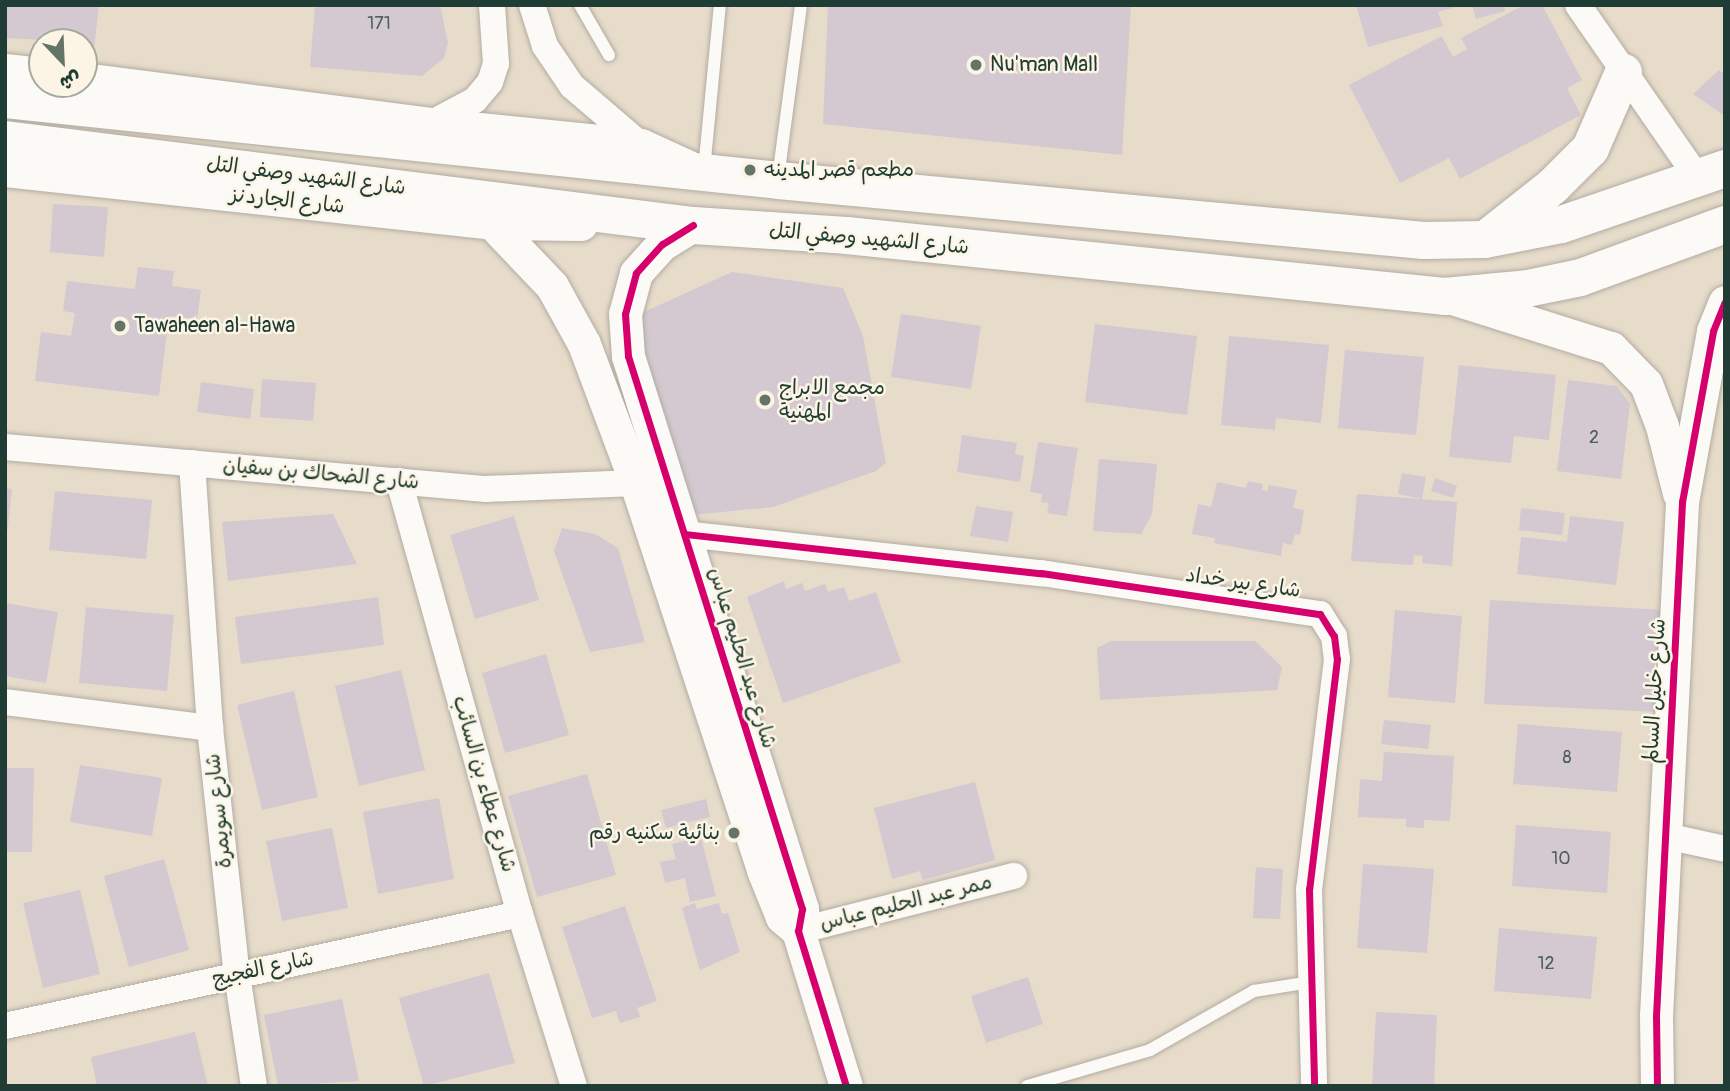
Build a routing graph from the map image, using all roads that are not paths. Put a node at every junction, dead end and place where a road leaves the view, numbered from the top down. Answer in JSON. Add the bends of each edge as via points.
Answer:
{"nodes":[{"id":1,"x":492,"y":5,"type":"edge"},
{"id":2,"x":532,"y":5,"type":"edge"},
{"id":3,"x":580,"y":5,"type":"edge"},
{"id":4,"x":720,"y":5,"type":"edge"},
{"id":5,"x":802,"y":5,"type":"edge"},
{"id":6,"x":1578,"y":5,"type":"edge"},
{"id":7,"x":609,"y":55,"type":"dead end"},
{"id":8,"x":5,"y":70,"type":"edge"},
{"id":9,"x":28,"y":72,"type":"edge"},
{"id":10,"x":1623,"y":72,"type":"junction"},
{"id":11,"x":98,"y":81,"type":"edge"},
{"id":12,"x":5,"y":99,"type":"edge"},
{"id":13,"x":430,"y":124,"type":"junction"},
{"id":14,"x":5,"y":139,"type":"edge"},
{"id":15,"x":641,"y":145,"type":"junction"},
{"id":16,"x":5,"y":170,"type":"edge"},
{"id":17,"x":700,"y":170,"type":"junction"},
{"id":18,"x":1711,"y":173,"type":"edge"},
{"id":19,"x":778,"y":180,"type":"junction"},
{"id":20,"x":653,"y":219,"type":"junction"},
{"id":21,"x":492,"y":223,"type":"junction"},
{"id":22,"x":693,"y":225,"type":"junction"},
{"id":23,"x":1725,"y":225,"type":"edge"},
{"id":24,"x":1484,"y":239,"type":"junction"},
{"id":25,"x":1444,"y":296,"type":"junction"},
{"id":26,"x":1725,"y":302,"type":"edge"},
{"id":27,"x":5,"y":447,"type":"edge"},
{"id":28,"x":192,"y":463,"type":"junction"},
{"id":29,"x":399,"y":481,"type":"junction"},
{"id":30,"x":636,"y":484,"type":"junction"},
{"id":31,"x":1682,"y":502,"type":"junction"},
{"id":32,"x":685,"y":534,"type":"junction"},
{"id":33,"x":5,"y":702,"type":"edge"},
{"id":34,"x":210,"y":728,"type":"junction"},
{"id":35,"x":1666,"y":836,"type":"junction"},
{"id":36,"x":1725,"y":849,"type":"edge"},
{"id":37,"x":1014,"y":876,"type":"dead end"},
{"id":38,"x":520,"y":914,"type":"junction"},
{"id":39,"x":798,"y":930,"type":"junction"},
{"id":40,"x":237,"y":975,"type":"junction"},
{"id":41,"x":1311,"y":982,"type":"junction"},
{"id":42,"x":5,"y":1026,"type":"edge"},
{"id":43,"x":254,"y":1086,"type":"edge"},
{"id":44,"x":574,"y":1086,"type":"edge"},
{"id":45,"x":845,"y":1086,"type":"edge"},
{"id":46,"x":1027,"y":1086,"type":"edge"},
{"id":47,"x":1314,"y":1086,"type":"edge"},
{"id":48,"x":1657,"y":1086,"type":"edge"}],
"edges":[{"from":1,"to":13,"type":"street","via":[[496,64],[490,82],[475,100]]},
{"from":2,"to":15,"type":"street","via":[[545,46],[572,86]]},
{"from":3,"to":7,"type":"lane"},
{"from":4,"to":17,"type":"lane"},
{"from":5,"to":19,"type":"lane"},
{"from":6,"to":10,"type":"street"},
{"from":8,"to":9,"type":"street"},
{"from":10,"to":18,"type":"street"},
{"from":10,"to":24,"type":"main road","via":[[1590,148],[1552,186]]},
{"from":11,"to":13,"type":"street"},
{"from":12,"to":17,"type":"main road","name":"شارع الشهيد وصفي التل"},
{"from":13,"to":15,"type":"street"},
{"from":14,"to":20,"type":"main road","name":"شارع الشهيد وصفي التل"},
{"from":15,"to":17,"type":"street"},
{"from":16,"to":21,"type":"street","name":"شارع الجاردنز"},
{"from":17,"to":19,"type":"main road","name":"شارع الشهيد وصفي التل"},
{"from":18,"to":24,"type":"main road","name":"شارع الشهيد وصفي التل","via":[[1561,224]]},
{"from":19,"to":24,"type":"main road","name":"شارع الشهيد وصفي التل","via":[[1322,233]]},
{"from":20,"to":21,"type":"street","name":"شارع الجاردنز","via":[[575,225]]},
{"from":20,"to":22,"type":"main road","name":"شارع الشهيد وصفي التل"},
{"from":21,"to":30,"type":"street","name":"شارع عبد الحليم عباس","via":[[534,263],[566,309],[584,344]]},
{"from":22,"to":25,"type":"main road","name":"شارع الشهيد وصفي التل","via":[[846,235]]},
{"from":22,"to":32,"type":"street","name":"شارع عبد الحليم عباس","via":[[645,260],[631,286],[625,314],[632,377]]},
{"from":23,"to":25,"type":"main road","name":"شارع الشهيد وصفي التل","via":[[1580,277],[1527,288]]},
{"from":25,"to":31,"type":"street","name":"شارع خليل السالم","via":[[1611,348],[1646,384]]},
{"from":26,"to":31,"type":"street","name":"شارع خليل السالم","via":[[1713,331]]},
{"from":27,"to":28,"type":"street","name":"شارع الضحاك بن سفيان"},
{"from":28,"to":29,"type":"street","name":"شارع الضحاك بن سفيان"},
{"from":28,"to":34,"type":"street"},
{"from":29,"to":30,"type":"street","name":"شارع الضحاك بن سفيان","via":[[541,490]]},
{"from":29,"to":38,"type":"street","name":"شارع عطاء بن السائب"},
{"from":30,"to":39,"type":"street","name":"شارع عبد الحليم عباس","via":[[764,870],[782,918]]},
{"from":31,"to":35,"type":"street","name":"شارع خليل السالم"},
{"from":32,"to":39,"type":"street","name":"شارع عبد الحليم عباس","via":[[802,909]]},
{"from":32,"to":41,"type":"street","name":"شارع بير خداد","via":[[1041,573],[1320,614],[1334,636],[1337,659],[1309,889]]},
{"from":33,"to":34,"type":"street","name":"شارع سويمرة"},
{"from":34,"to":40,"type":"street","name":"شارع سويمرة"},
{"from":35,"to":36,"type":"street"},
{"from":35,"to":48,"type":"street","name":"شارع خليل السالم"},
{"from":37,"to":39,"type":"street","name":"ممر عبد الحليم عباس"},
{"from":38,"to":40,"type":"street","name":"شارع الفجيج"},
{"from":38,"to":44,"type":"street","name":"شارع عطاء بن السائب"},
{"from":39,"to":45,"type":"street","name":"شارع عبد الحليم عباس"},
{"from":40,"to":42,"type":"street","name":"شارع الفجيج"},
{"from":40,"to":43,"type":"street","name":"شارع سويمرة"},
{"from":41,"to":46,"type":"lane","via":[[1254,991],[1150,1051]]},
{"from":41,"to":47,"type":"street","name":"شارع بير خداد"}]}
